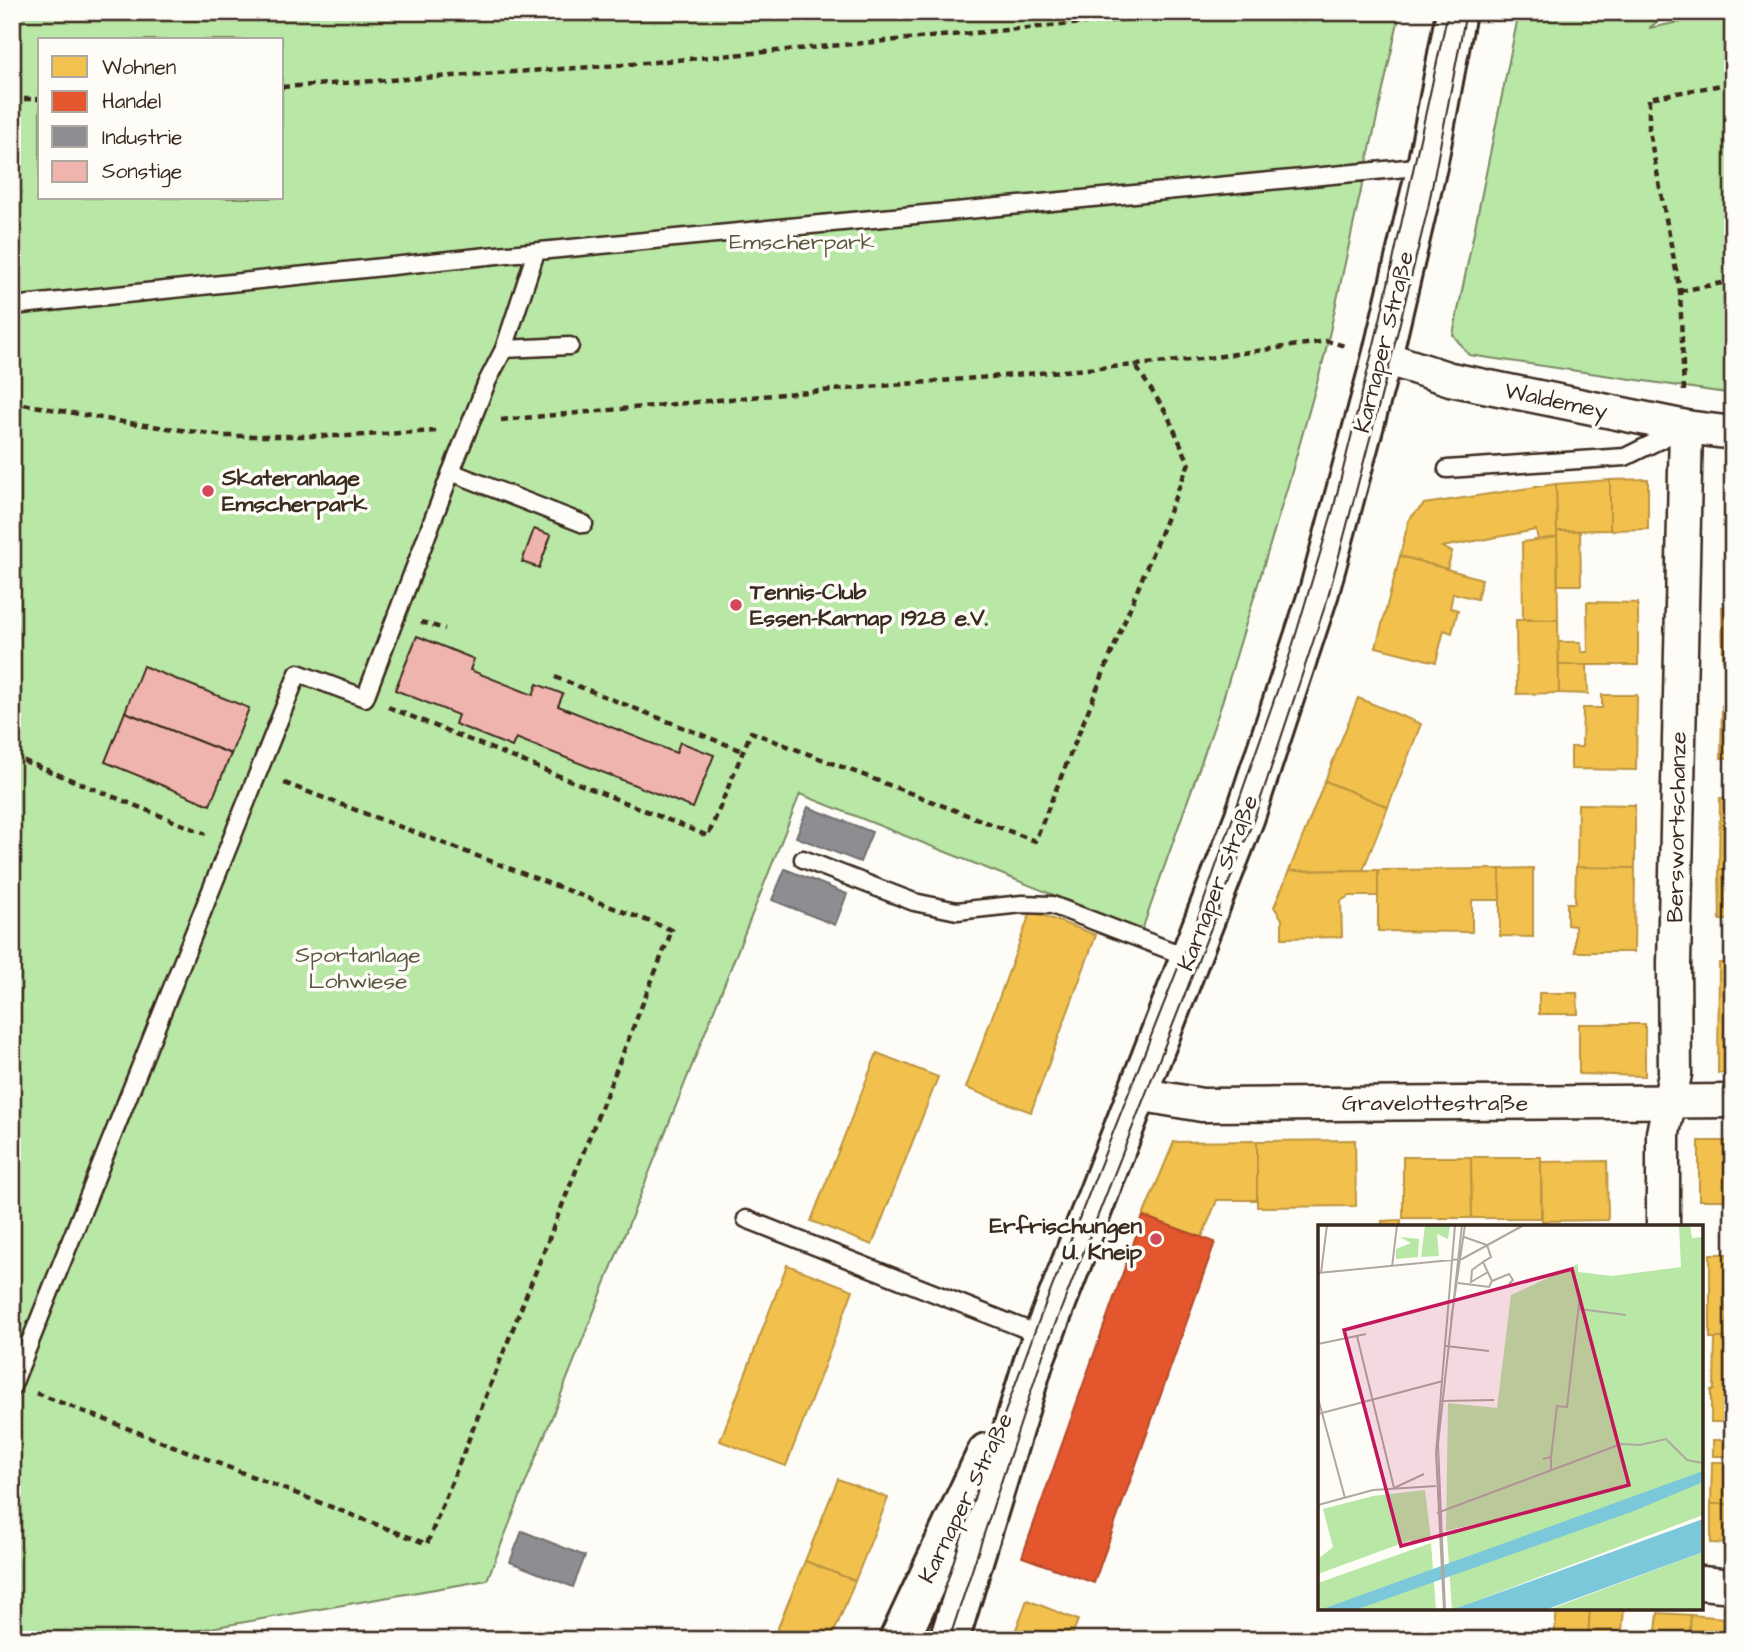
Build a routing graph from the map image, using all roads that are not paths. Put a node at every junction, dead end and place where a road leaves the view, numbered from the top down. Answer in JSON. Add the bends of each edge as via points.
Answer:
{"nodes":[{"id":1,"x":1453,"y":29,"type":"edge"},
{"id":2,"x":1426,"y":166,"type":"junction"},
{"id":3,"x":536,"y":252,"type":"junction"},
{"id":4,"x":12,"y":306,"type":"edge"},
{"id":5,"x":570,"y":346,"type":"dead end"},
{"id":6,"x":504,"y":349,"type":"junction"},
{"id":7,"x":1382,"y":357,"type":"junction"},
{"id":8,"x":1686,"y":427,"type":"junction"},
{"id":9,"x":1733,"y":433,"type":"edge"},
{"id":10,"x":1447,"y":468,"type":"dead end"},
{"id":11,"x":451,"y":472,"type":"junction"},
{"id":12,"x":584,"y":524,"type":"dead end"},
{"id":13,"x":803,"y":859,"type":"dead end"},
{"id":14,"x":1190,"y":958,"type":"junction"},
{"id":15,"x":1138,"y":1094,"type":"junction"},
{"id":16,"x":1668,"y":1101,"type":"junction"},
{"id":17,"x":1733,"y":1101,"type":"edge"},
{"id":18,"x":746,"y":1219,"type":"dead end"},
{"id":19,"x":1663,"y":1225,"type":"edge"},
{"id":20,"x":20,"y":1346,"type":"edge"},
{"id":21,"x":1039,"y":1347,"type":"junction"},
{"id":22,"x":13,"y":1386,"type":"edge"},
{"id":23,"x":1703,"y":1583,"type":"edge"},
{"id":24,"x":1733,"y":1586,"type":"edge"},
{"id":25,"x":899,"y":1640,"type":"edge"},
{"id":26,"x":949,"y":1640,"type":"edge"}],
"edges":[{"from":1,"to":2,"type":"main road","name":"Karnaper Straße"},
{"from":2,"to":3,"type":"lane"},
{"from":2,"to":7,"type":"main road","name":"Karnaper Straße"},
{"from":3,"to":4,"type":"lane"},
{"from":3,"to":6,"type":"lane"},
{"from":5,"to":6,"type":"lane"},
{"from":6,"to":11,"type":"lane"},
{"from":7,"to":8,"type":"street","name":"Waldemey","via":[[1450,379]]},
{"from":7,"to":14,"type":"main road","name":"Karnaper Straße","via":[[1320,592],[1245,816]]},
{"from":8,"to":9,"type":"street","name":"Waldemey"},
{"from":8,"to":10,"type":"lane","via":[[1625,457]]},
{"from":8,"to":16,"type":"street","name":"Berswortschanze","via":[[1675,1074]]},
{"from":11,"to":12,"type":"lane"},
{"from":11,"to":20,"type":"lane","via":[[365,698],[298,673]]},
{"from":13,"to":14,"type":"lane","via":[[914,902],[957,911],[1052,905]]},
{"from":14,"to":15,"type":"main road","name":"Karnaper Straße"},
{"from":15,"to":16,"type":"street","name":"Gravelottestraße","via":[[1202,1105]]},
{"from":15,"to":21,"type":"main road","name":"Karnaper Straße"},
{"from":16,"to":17,"type":"street","name":"Gravelottestraße"},
{"from":16,"to":19,"type":"street","name":"Berswortschanze","via":[[1663,1133]]},
{"from":18,"to":21,"type":"lane"},
{"from":20,"to":22,"type":"lane"},
{"from":21,"to":25,"type":"main road","name":"Karnaper Straße"},
{"from":21,"to":26,"type":"main road","name":"Karnaper Straße"},
{"from":23,"to":24,"type":"street"}]}
